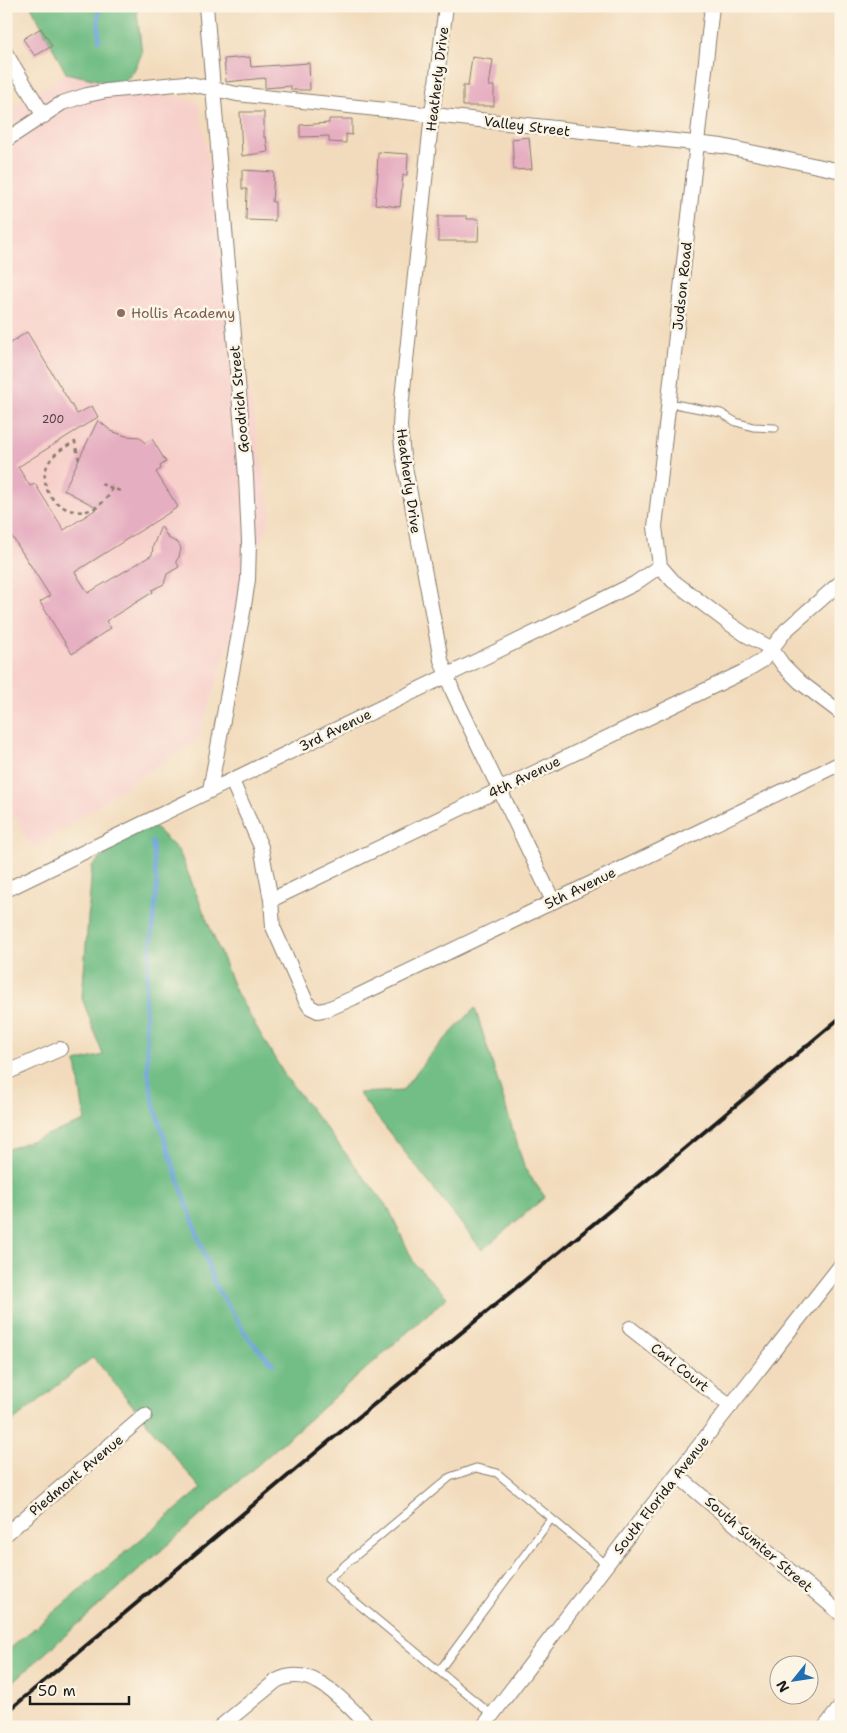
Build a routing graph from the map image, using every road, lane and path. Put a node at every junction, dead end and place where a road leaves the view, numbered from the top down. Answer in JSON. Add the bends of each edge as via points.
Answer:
{"nodes":[{"id":1,"x":206,"y":6,"type":"edge"},
{"id":2,"x":446,"y":6,"type":"edge"},
{"id":3,"x":712,"y":6,"type":"edge"},
{"id":4,"x":6,"y":54,"type":"edge"},
{"id":5,"x":213,"y":89,"type":"junction"},
{"id":6,"x":432,"y":114,"type":"junction"},
{"id":7,"x":44,"y":116,"type":"junction"},
{"id":8,"x":6,"y":140,"type":"edge"},
{"id":9,"x":697,"y":144,"type":"junction"},
{"id":10,"x":841,"y":171,"type":"edge"},
{"id":11,"x":669,"y":403,"type":"junction"},
{"id":12,"x":775,"y":428,"type":"dead end"},
{"id":13,"x":79,"y":460,"type":"dead end"},
{"id":14,"x":101,"y":484,"type":"dead end"},
{"id":15,"x":112,"y":484,"type":"dead end"},
{"id":16,"x":112,"y":488,"type":"junction"},
{"id":17,"x":123,"y":492,"type":"dead end"},
{"id":18,"x":660,"y":566,"type":"junction"},
{"id":19,"x":841,"y":582,"type":"edge"},
{"id":20,"x":771,"y":648,"type":"junction"},
{"id":21,"x":447,"y":675,"type":"junction"},
{"id":22,"x":841,"y":713,"type":"edge"},
{"id":23,"x":841,"y":763,"type":"edge"},
{"id":24,"x":232,"y":781,"type":"junction"},
{"id":25,"x":499,"y":789,"type":"junction"},
{"id":26,"x":210,"y":790,"type":"junction"},
{"id":27,"x":6,"y":890,"type":"edge"},
{"id":28,"x":271,"y":900,"type":"junction"},
{"id":29,"x":552,"y":902,"type":"junction"},
{"id":30,"x":60,"y":1049,"type":"dead end"},
{"id":31,"x":6,"y":1073,"type":"edge"},
{"id":32,"x":841,"y":1265,"type":"edge"},
{"id":33,"x":630,"y":1328,"type":"dead end"},
{"id":34,"x":731,"y":1406,"type":"junction"},
{"id":35,"x":145,"y":1415,"type":"dead end"},
{"id":36,"x":677,"y":1475,"type":"junction"},
{"id":37,"x":551,"y":1519,"type":"junction"},
{"id":38,"x":6,"y":1534,"type":"edge"},
{"id":39,"x":607,"y":1565,"type":"junction"},
{"id":40,"x":841,"y":1614,"type":"edge"},
{"id":41,"x":439,"y":1671,"type":"junction"},
{"id":42,"x":841,"y":1706,"type":"edge"},
{"id":43,"x":492,"y":1715,"type":"junction"},
{"id":44,"x":220,"y":1727,"type":"edge"},
{"id":45,"x":370,"y":1727,"type":"edge"},
{"id":46,"x":483,"y":1727,"type":"edge"},
{"id":47,"x":825,"y":1727,"type":"edge"}],
"edges":[{"from":1,"to":5,"type":"street","name":"Goodrich Street"},
{"from":2,"to":6,"type":"street","name":"Heatherly Drive"},
{"from":3,"to":9,"type":"street","name":"Judson Road"},
{"from":4,"to":7,"type":"street"},
{"from":5,"to":6,"type":"street","name":"Valley Street"},
{"from":5,"to":7,"type":"street","name":"Valley Street","via":[[186,83],[106,91],[62,103]]},
{"from":5,"to":26,"type":"street","name":"Goodrich Street","via":[[249,542],[243,612]]},
{"from":6,"to":9,"type":"street","name":"Valley Street"},
{"from":6,"to":21,"type":"street","name":"Heatherly Drive","via":[[400,428],[416,529]]},
{"from":7,"to":8,"type":"street","name":"Valley Street"},
{"from":9,"to":10,"type":"street","name":"Valley Street","via":[[722,146]]},
{"from":9,"to":11,"type":"street","name":"Judson Road"},
{"from":11,"to":12,"type":"lane","via":[[721,413],[753,427]]},
{"from":11,"to":18,"type":"street","name":"Judson Road","via":[[655,527]]},
{"from":13,"to":16,"type":"path","via":[[76,442],[60,450],[46,467],[46,486],[57,504],[74,512],[84,512],[102,503]]},
{"from":14,"to":16,"type":"path"},
{"from":15,"to":16,"type":"path"},
{"from":16,"to":17,"type":"path"},
{"from":18,"to":20,"type":"street","via":[[673,581],[726,622]]},
{"from":18,"to":21,"type":"street","name":"3rd Avenue","via":[[634,584]]},
{"from":19,"to":20,"type":"street","name":"4th Avenue","via":[[786,630]]},
{"from":20,"to":22,"type":"street","via":[[800,682]]},
{"from":20,"to":25,"type":"street","name":"4th Avenue","via":[[764,660],[745,671]]},
{"from":21,"to":24,"type":"street","name":"3rd Avenue"},
{"from":21,"to":25,"type":"street","name":"Heatherly Drive"},
{"from":23,"to":29,"type":"street","name":"5th Avenue"},
{"from":24,"to":26,"type":"street","name":"3rd Avenue"},
{"from":24,"to":28,"type":"street","via":[[261,847]]},
{"from":25,"to":28,"type":"street","name":"4th Avenue"},
{"from":25,"to":29,"type":"street","name":"Heatherly Drive"},
{"from":26,"to":27,"type":"street","name":"3rd Avenue"},
{"from":28,"to":29,"type":"street","name":"5th Avenue","via":[[273,927],[305,999],[318,1011],[352,998]]},
{"from":30,"to":31,"type":"street"},
{"from":32,"to":34,"type":"street","name":"South Florida Avenue"},
{"from":33,"to":34,"type":"street","name":"Carl Court"},
{"from":34,"to":36,"type":"street","name":"South Florida Avenue"},
{"from":35,"to":38,"type":"street","name":"Piedmont Avenue"},
{"from":36,"to":39,"type":"street","name":"South Florida Avenue"},
{"from":36,"to":40,"type":"street","name":"South Sumter Street"},
{"from":37,"to":39,"type":"lane"},
{"from":37,"to":41,"type":"lane"},
{"from":37,"to":41,"type":"lane","via":[[497,1473],[476,1468],[450,1477],[328,1579]]},
{"from":39,"to":43,"type":"street","name":"South Florida Avenue"},
{"from":41,"to":43,"type":"lane"},
{"from":42,"to":47,"type":"street"},
{"from":43,"to":46,"type":"street","name":"South Florida Avenue"},
{"from":44,"to":45,"type":"street","via":[[276,1681],[297,1675],[320,1682]]}]}
